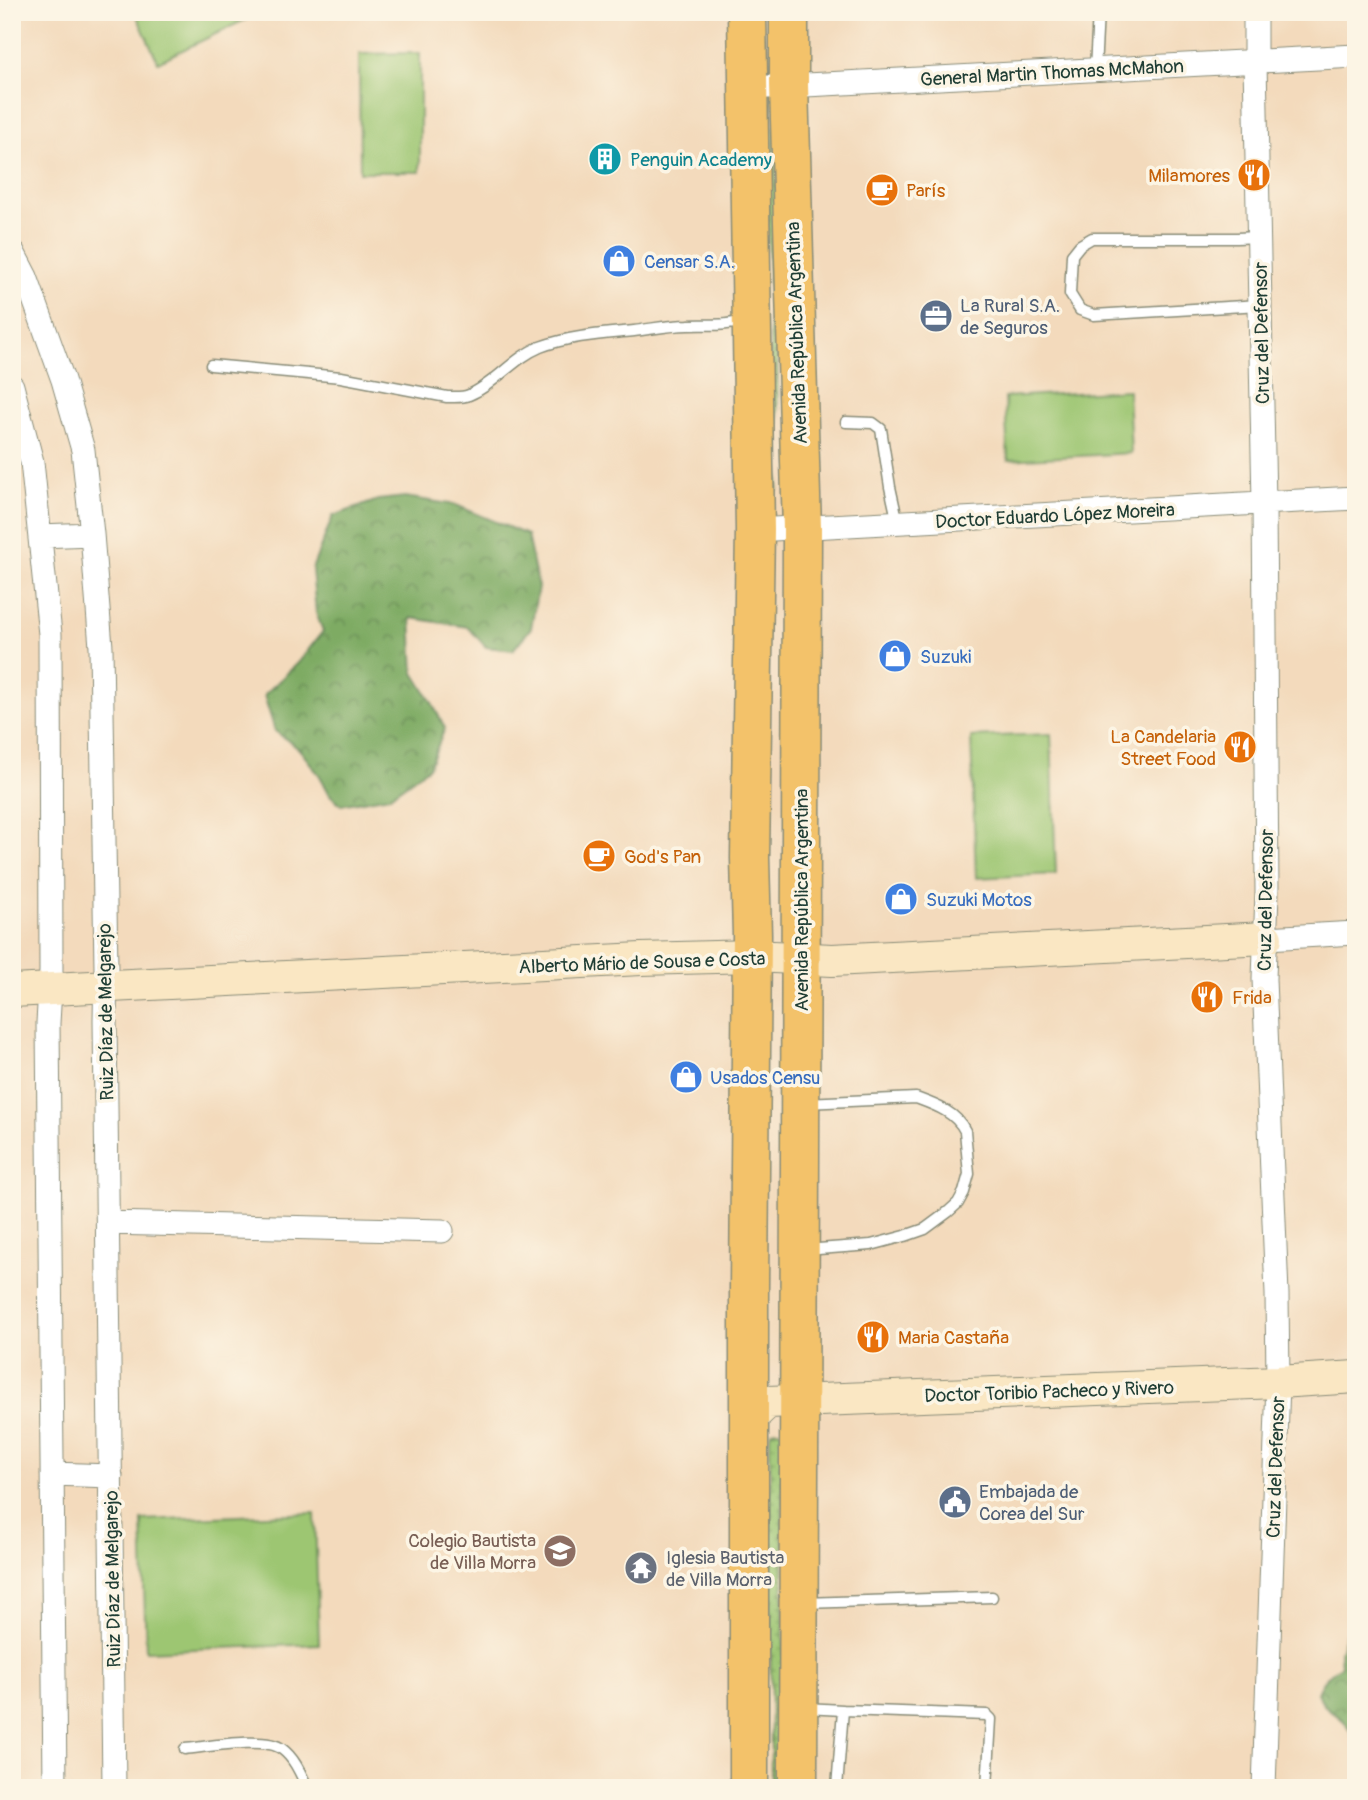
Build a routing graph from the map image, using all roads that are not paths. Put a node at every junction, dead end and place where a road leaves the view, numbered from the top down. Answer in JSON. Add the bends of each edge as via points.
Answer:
{"nodes":[{"id":1,"x":747,"y":12,"type":"edge"},
{"id":2,"x":789,"y":12,"type":"edge"},
{"id":3,"x":1098,"y":12,"type":"edge"},
{"id":4,"x":1255,"y":12,"type":"edge"},
{"id":5,"x":1356,"y":56,"type":"edge"},
{"id":6,"x":1255,"y":62,"type":"junction"},
{"id":7,"x":1095,"y":70,"type":"junction"},
{"id":8,"x":789,"y":85,"type":"junction"},
{"id":9,"x":748,"y":88,"type":"junction"},
{"id":10,"x":1258,"y":237,"type":"junction"},
{"id":11,"x":12,"y":250,"type":"edge"},
{"id":12,"x":1260,"y":305,"type":"junction"},
{"id":13,"x":752,"y":318,"type":"junction"},
{"id":14,"x":211,"y":365,"type":"dead end"},
{"id":15,"x":12,"y":386,"type":"edge"},
{"id":16,"x":846,"y":422,"type":"dead end"},
{"id":17,"x":1356,"y":498,"type":"edge"},
{"id":18,"x":1264,"y":503,"type":"junction"},
{"id":19,"x":898,"y":523,"type":"junction"},
{"id":20,"x":802,"y":528,"type":"junction"},
{"id":21,"x":755,"y":530,"type":"junction"},
{"id":22,"x":92,"y":534,"type":"junction"},
{"id":23,"x":40,"y":536,"type":"junction"},
{"id":24,"x":1356,"y":933,"type":"edge"},
{"id":25,"x":1266,"y":937,"type":"junction"},
{"id":26,"x":752,"y":956,"type":"junction"},
{"id":27,"x":801,"y":958,"type":"junction"},
{"id":28,"x":106,"y":985,"type":"junction"},
{"id":29,"x":49,"y":988,"type":"junction"},
{"id":30,"x":12,"y":990,"type":"edge"},
{"id":31,"x":799,"y":1103,"type":"junction"},
{"id":32,"x":108,"y":1223,"type":"junction"},
{"id":33,"x":442,"y":1231,"type":"dead end"},
{"id":34,"x":799,"y":1250,"type":"junction"},
{"id":35,"x":1356,"y":1377,"type":"edge"},
{"id":36,"x":1278,"y":1382,"type":"junction"},
{"id":37,"x":772,"y":1408,"type":"junction"},
{"id":38,"x":52,"y":1474,"type":"junction"},
{"id":39,"x":111,"y":1476,"type":"junction"},
{"id":40,"x":992,"y":1597,"type":"dead end"},
{"id":41,"x":798,"y":1603,"type":"junction"},
{"id":42,"x":797,"y":1707,"type":"junction"},
{"id":43,"x":843,"y":1710,"type":"junction"},
{"id":44,"x":186,"y":1749,"type":"dead end"},
{"id":45,"x":306,"y":1785,"type":"dead end"},
{"id":46,"x":55,"y":1788,"type":"edge"},
{"id":47,"x":114,"y":1788,"type":"edge"},
{"id":48,"x":749,"y":1788,"type":"edge"},
{"id":49,"x":797,"y":1788,"type":"edge"},
{"id":50,"x":837,"y":1788,"type":"edge"},
{"id":51,"x":988,"y":1788,"type":"edge"},
{"id":52,"x":1264,"y":1788,"type":"edge"}],
"edges":[{"from":1,"to":9,"type":"highway"},
{"from":2,"to":8,"type":"highway","name":"Avenida República Argentina"},
{"from":3,"to":7,"type":"lane"},
{"from":4,"to":6,"type":"street","name":"Cruz del Defensor"},
{"from":5,"to":6,"type":"street","name":"General Martin Thomas McMahon"},
{"from":6,"to":7,"type":"street","name":"General Martin Thomas McMahon"},
{"from":6,"to":10,"type":"street","name":"Cruz del Defensor"},
{"from":7,"to":8,"type":"street","name":"General Martin Thomas McMahon"},
{"from":8,"to":9,"type":"street","name":"General Martin Thomas McMahon"},
{"from":8,"to":20,"type":"highway","name":"Avenida República Argentina"},
{"from":9,"to":13,"type":"highway"},
{"from":10,"to":12,"type":"street","name":"Cruz del Defensor"},
{"from":10,"to":12,"type":"lane","via":[[1093,238],[1072,255],[1070,294],[1080,310],[1094,316]]},
{"from":11,"to":22,"type":"street","name":"Ruiz Díaz de Melgarejo","via":[[63,380],[83,450]]},
{"from":12,"to":18,"type":"street","name":"Cruz del Defensor"},
{"from":13,"to":14,"type":"lane","via":[[733,325],[687,325],[581,337],[538,348],[468,396],[457,397],[341,377]]},
{"from":13,"to":21,"type":"highway"},
{"from":15,"to":23,"type":"street","via":[[32,462]]},
{"from":16,"to":19,"type":"lane","via":[[873,423],[881,429]]},
{"from":17,"to":18,"type":"street","name":"Doctor Eduardo López Moreira"},
{"from":18,"to":19,"type":"street","name":"Doctor Eduardo López Moreira"},
{"from":18,"to":25,"type":"street","name":"Cruz del Defensor"},
{"from":19,"to":20,"type":"street","name":"Doctor Eduardo López Moreira"},
{"from":20,"to":21,"type":"street","name":"Doctor Eduardo López Moreira"},
{"from":20,"to":27,"type":"highway","name":"Avenida República Argentina"},
{"from":21,"to":26,"type":"highway"},
{"from":22,"to":23,"type":"street"},
{"from":22,"to":28,"type":"street","name":"Ruiz Díaz de Melgarejo","via":[[101,647]]},
{"from":23,"to":29,"type":"street","via":[[50,634]]},
{"from":24,"to":25,"type":"street","name":"Alberto Mário de Sousa e Costa"},
{"from":25,"to":27,"type":"street","name":"Alberto Mário de Sousa e Costa"},
{"from":25,"to":36,"type":"street","name":"Cruz del Defensor"},
{"from":26,"to":27,"type":"street","name":"Alberto Mário de Sousa e Costa"},
{"from":26,"to":28,"type":"street","name":"Alberto Mário de Sousa e Costa"},
{"from":26,"to":37,"type":"highway","via":[[749,1288],[767,1319]]},
{"from":27,"to":31,"type":"highway","name":"Avenida República Argentina"},
{"from":28,"to":29,"type":"street","name":"Alberto Mário de Sousa e Costa"},
{"from":28,"to":32,"type":"street","name":"Ruiz Díaz de Melgarejo"},
{"from":29,"to":30,"type":"street","name":"Alberto Mário de Sousa e Costa"},
{"from":29,"to":38,"type":"street"},
{"from":31,"to":34,"type":"highway","name":"Avenida República Argentina"},
{"from":31,"to":34,"type":"lane","via":[[916,1098],[933,1104],[965,1130],[969,1174],[958,1203],[925,1229],[871,1245]]},
{"from":32,"to":33,"type":"street"},
{"from":32,"to":39,"type":"street","name":"Ruiz Díaz de Melgarejo"},
{"from":34,"to":37,"type":"highway","name":"Avenida República Argentina"},
{"from":35,"to":36,"type":"street","name":"Doctor Toribio Pacheco y Rivero"},
{"from":36,"to":37,"type":"street","name":"Doctor Toribio Pacheco y Rivero"},
{"from":36,"to":52,"type":"street","name":"Cruz del Defensor"},
{"from":37,"to":41,"type":"highway","name":"Avenida República Argentina"},
{"from":37,"to":48,"type":"highway","name":"Avenida República Argentina"},
{"from":38,"to":39,"type":"street"},
{"from":38,"to":46,"type":"street"},
{"from":39,"to":47,"type":"street","name":"Ruiz Díaz de Melgarejo"},
{"from":40,"to":41,"type":"lane"},
{"from":41,"to":42,"type":"highway","name":"Avenida República Argentina"},
{"from":42,"to":43,"type":"lane"},
{"from":42,"to":49,"type":"highway","name":"Avenida República Argentina"},
{"from":43,"to":50,"type":"lane"},
{"from":43,"to":51,"type":"lane","via":[[987,1715],[991,1719]]},
{"from":44,"to":45,"type":"lane","via":[[269,1743],[295,1762]]}]}
